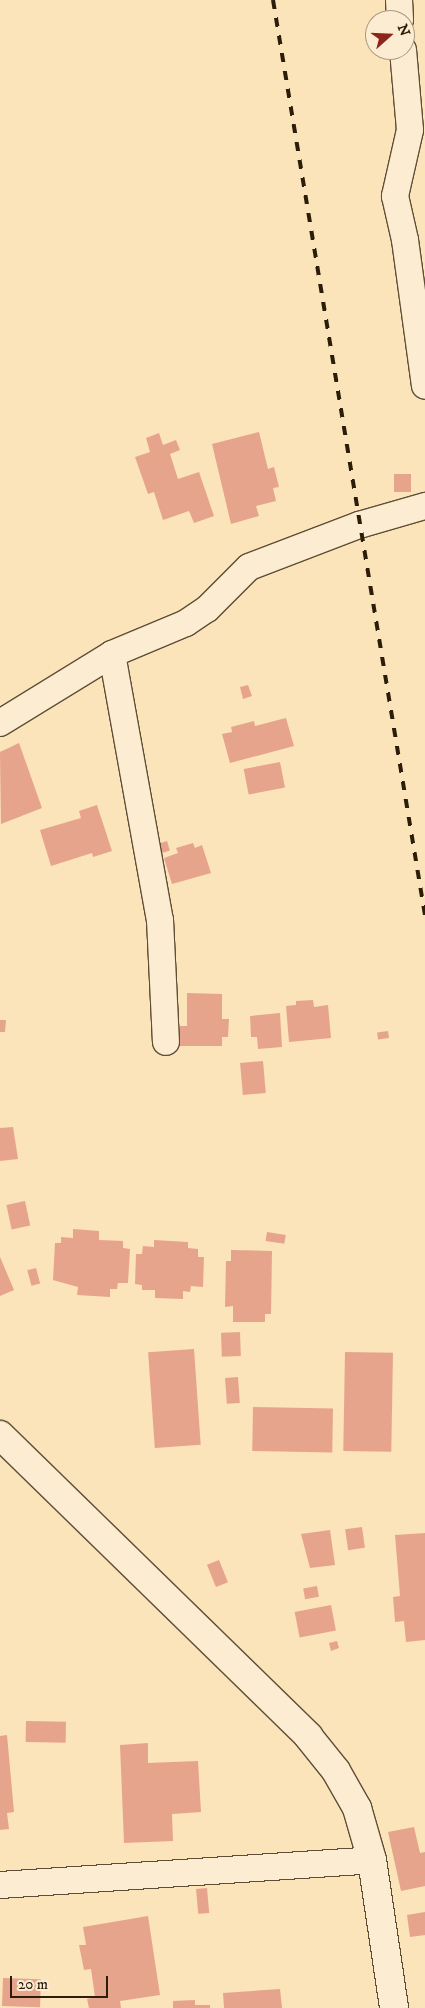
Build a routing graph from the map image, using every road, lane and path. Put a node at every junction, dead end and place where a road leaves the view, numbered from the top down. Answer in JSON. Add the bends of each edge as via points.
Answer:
{"nodes":[{"id":1,"x":404,"y":60,"type":"edge"},
{"id":2,"x":415,"y":239,"type":"edge"},
{"id":3,"x":425,"y":386,"type":"edge"},
{"id":4,"x":425,"y":506,"type":"edge"},
{"id":5,"x":112,"y":654,"type":"junction"},
{"id":6,"x":0,"y":723,"type":"edge"},
{"id":7,"x":166,"y":1042,"type":"dead end"},
{"id":8,"x":0,"y":1435,"type":"edge"},
{"id":9,"x":372,"y":1860,"type":"junction"},
{"id":10,"x":0,"y":1884,"type":"edge"},
{"id":11,"x":394,"y":2008,"type":"edge"}],
"edges":[{"from":1,"to":2,"type":"street","via":[[410,130],[395,196]]},
{"from":2,"to":3,"type":"street"},
{"from":4,"to":5,"type":"street","via":[[359,525],[249,567],[207,609],[186,623]]},
{"from":5,"to":6,"type":"street"},
{"from":5,"to":7,"type":"street","via":[[160,920]]},
{"from":8,"to":9,"type":"street","via":[[308,1736],[336,1771],[357,1808]]},
{"from":9,"to":10,"type":"street"},
{"from":9,"to":11,"type":"street"}]}
